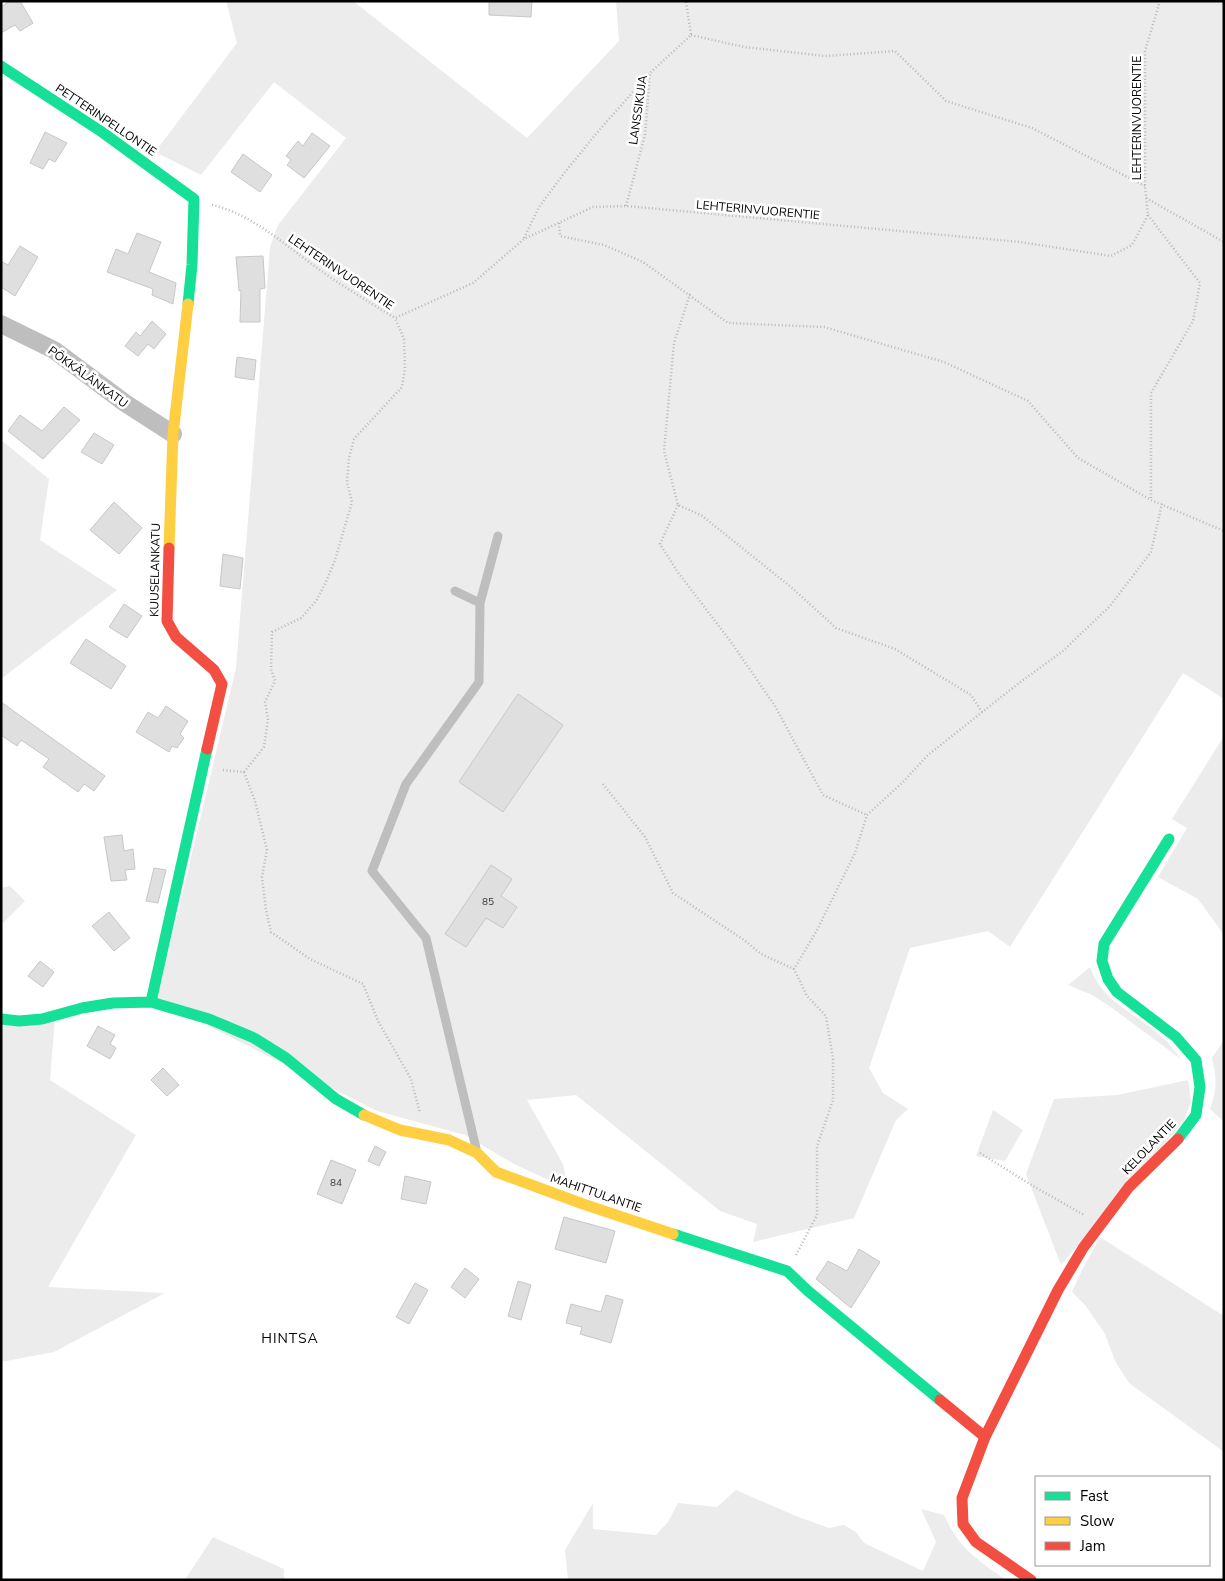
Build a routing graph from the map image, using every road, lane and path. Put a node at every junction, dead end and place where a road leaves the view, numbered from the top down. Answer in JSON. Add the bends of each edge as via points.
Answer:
{"nodes":[{"id":1,"x":686,"y":1,"type":"edge"},
{"id":2,"x":1160,"y":1,"type":"edge"},
{"id":3,"x":691,"y":34,"type":"junction"},
{"id":4,"x":1,"y":66,"type":"edge"},
{"id":5,"x":650,"y":73,"type":"junction"},
{"id":6,"x":1145,"y":186,"type":"junction"},
{"id":7,"x":1146,"y":198,"type":"junction"},
{"id":8,"x":194,"y":199,"type":"junction"},
{"id":9,"x":626,"y":206,"type":"junction"},
{"id":10,"x":1148,"y":214,"type":"junction"},
{"id":11,"x":559,"y":223,"type":"junction"},
{"id":12,"x":524,"y":239,"type":"junction"},
{"id":13,"x":1224,"y":242,"type":"edge"},
{"id":14,"x":690,"y":294,"type":"junction"},
{"id":15,"x":395,"y":318,"type":"junction"},
{"id":16,"x":1,"y":324,"type":"edge"},
{"id":17,"x":173,"y":434,"type":"junction"},
{"id":18,"x":1151,"y":500,"type":"junction"},
{"id":19,"x":1162,"y":504,"type":"junction"},
{"id":20,"x":678,"y":505,"type":"junction"},
{"id":21,"x":1224,"y":531,"type":"edge"},
{"id":22,"x":498,"y":536,"type":"dead end"},
{"id":23,"x":455,"y":591,"type":"dead end"},
{"id":24,"x":480,"y":603,"type":"junction"},
{"id":25,"x":982,"y":712,"type":"junction"},
{"id":26,"x":204,"y":769,"type":"junction"},
{"id":27,"x":244,"y":772,"type":"junction"},
{"id":28,"x":604,"y":784,"type":"dead end"},
{"id":29,"x":867,"y":815,"type":"junction"},
{"id":30,"x":1169,"y":839,"type":"dead end"},
{"id":31,"x":794,"y":969,"type":"junction"},
{"id":32,"x":151,"y":1002,"type":"junction"},
{"id":33,"x":1,"y":1019,"type":"edge"},
{"id":34,"x":422,"y":1118,"type":"dead end"},
{"id":35,"x":477,"y":1153,"type":"junction"},
{"id":36,"x":980,"y":1153,"type":"dead end"},
{"id":37,"x":1100,"y":1225,"type":"junction"},
{"id":38,"x":788,"y":1271,"type":"junction"},
{"id":39,"x":985,"y":1437,"type":"junction"},
{"id":40,"x":1031,"y":1580,"type":"edge"}],
"edges":[{"from":1,"to":3,"type":"path"},
{"from":2,"to":6,"type":"path","name":"LEHTERINVUORENTIE","via":[[1145,51]]},
{"from":3,"to":5,"type":"path","name":"LANSSIKUJA"},
{"from":3,"to":6,"type":"path","via":[[744,47],[825,56],[895,50],[946,101],[1032,128]]},
{"from":4,"to":8,"type":"street","name":"PETTERINPELLONTIE","via":[[102,132]]},
{"from":5,"to":9,"type":"path","name":"LANSSIKUJA","via":[[645,134]]},
{"from":5,"to":12,"type":"path","via":[[560,179],[539,207]]},
{"from":6,"to":7,"type":"path","name":"LEHTERINVUORENTIE"},
{"from":7,"to":10,"type":"path","name":"LEHTERINVUORENTIE"},
{"from":7,"to":13,"type":"path"},
{"from":8,"to":15,"type":"path","name":"LEHTERINVUORENTIE","via":[[230,209]]},
{"from":8,"to":17,"type":"street","name":"KUUSELANKATU","via":[[192,265]]},
{"from":9,"to":10,"type":"path","name":"LEHTERINVUORENTIE","via":[[1020,242],[1111,256],[1132,245]]},
{"from":9,"to":11,"type":"path","name":"LEHTERINVUORENTIE","via":[[593,207]]},
{"from":10,"to":18,"type":"path","via":[[1200,284],[1193,321],[1151,393]]},
{"from":11,"to":12,"type":"path","name":"LEHTERINVUORENTIE"},
{"from":11,"to":14,"type":"path","via":[[560,236],[604,245],[644,262]]},
{"from":12,"to":15,"type":"path","name":"LEHTERINVUORENTIE","via":[[473,283]]},
{"from":14,"to":18,"type":"path","via":[[728,322],[824,327],[944,362],[1028,401],[1078,458]]},
{"from":14,"to":20,"type":"path","via":[[674,343],[664,451]]},
{"from":15,"to":27,"type":"path","via":[[404,339],[402,387],[354,440],[347,482],[352,502],[335,560],[316,601],[301,618],[272,632],[271,669],[275,681],[265,702],[268,719],[264,747]]},
{"from":16,"to":17,"type":"street","name":"PÖKKÄLÄNKATU","via":[[54,350]]},
{"from":17,"to":26,"type":"street","name":"KUUSELANKATU","via":[[167,622],[177,642],[214,670],[222,684]]},
{"from":18,"to":19,"type":"path"},
{"from":19,"to":21,"type":"path"},
{"from":19,"to":25,"type":"path","via":[[1151,552],[1110,606],[1063,651]]},
{"from":20,"to":25,"type":"path","via":[[701,515],[791,587],[836,628],[895,649],[971,695]]},
{"from":20,"to":29,"type":"path","via":[[660,544],[775,706],[823,795]]},
{"from":22,"to":24,"type":"lane"},
{"from":23,"to":24,"type":"lane"},
{"from":24,"to":35,"type":"lane","via":[[479,682],[406,784],[372,871],[426,938]]},
{"from":25,"to":29,"type":"path","via":[[928,755]]},
{"from":26,"to":27,"type":"path"},
{"from":26,"to":32,"type":"street","name":"KUUSELANKATU"},
{"from":27,"to":34,"type":"path","via":[[255,800],[267,850],[262,877],[271,932],[310,959],[363,984],[378,1021],[411,1079]]},
{"from":28,"to":31,"type":"path","via":[[645,837],[673,893],[761,954]]},
{"from":29,"to":31,"type":"path","via":[[855,853]]},
{"from":30,"to":37,"type":"street","name":"KELOLANTIE","via":[[1104,944],[1102,962],[1117,992],[1176,1037],[1196,1060],[1200,1087],[1196,1115],[1129,1187]]},
{"from":31,"to":38,"type":"path","via":[[806,996],[826,1016],[833,1059],[833,1100],[817,1146],[816,1215]]},
{"from":32,"to":33,"type":"street","name":"MAHITTULANTIE","via":[[82,1008],[42,1019]]},
{"from":32,"to":35,"type":"street","name":"MAHITTULANTIE","via":[[209,1019],[254,1038],[286,1058],[356,1112],[400,1130],[449,1140]]},
{"from":35,"to":38,"type":"street","name":"MAHITTULANTIE","via":[[496,1172],[582,1204]]},
{"from":36,"to":37,"type":"path"},
{"from":37,"to":39,"type":"street","name":"KELOLANTIE","via":[[1058,1290]]},
{"from":38,"to":39,"type":"street","name":"MAHITTULANTIE"},
{"from":39,"to":40,"type":"street","via":[[962,1498],[963,1524],[976,1542]]}]}
